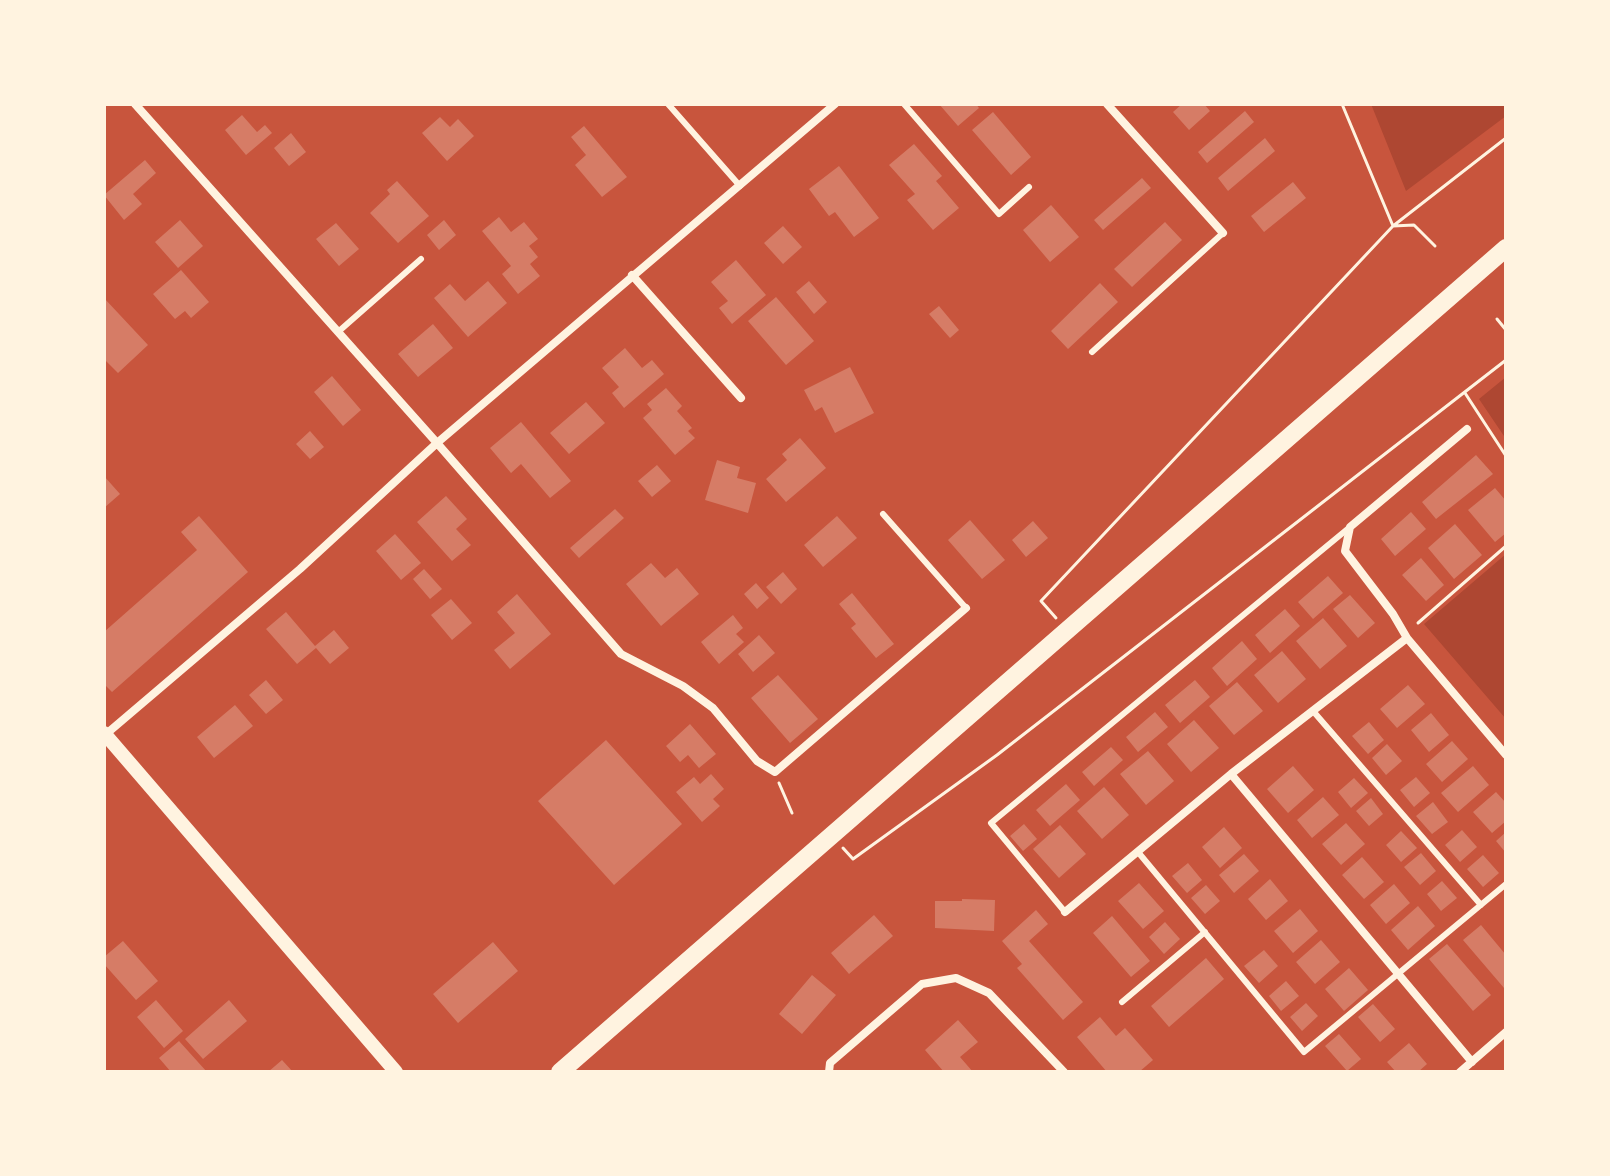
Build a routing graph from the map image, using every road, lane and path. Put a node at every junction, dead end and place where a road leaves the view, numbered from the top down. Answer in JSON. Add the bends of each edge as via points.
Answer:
{"nodes":[{"id":1,"x":135,"y":104,"type":"edge"},
{"id":2,"x":668,"y":104,"type":"edge"},
{"id":3,"x":835,"y":104,"type":"edge"},
{"id":4,"x":904,"y":104,"type":"edge"},
{"id":5,"x":1107,"y":104,"type":"edge"},
{"id":6,"x":1342,"y":104,"type":"edge"},
{"id":7,"x":1506,"y":138,"type":"edge"},
{"id":8,"x":740,"y":186,"type":"junction"},
{"id":9,"x":1029,"y":187,"type":"dead end"},
{"id":10,"x":1393,"y":226,"type":"junction"},
{"id":11,"x":1223,"y":233,"type":"joint"},
{"id":12,"x":1435,"y":246,"type":"dead end"},
{"id":13,"x":1506,"y":248,"type":"edge"},
{"id":14,"x":421,"y":259,"type":"dead end"},
{"id":15,"x":632,"y":275,"type":"junction"},
{"id":16,"x":1497,"y":319,"type":"dead end"},
{"id":17,"x":1506,"y":330,"type":"edge"},
{"id":18,"x":338,"y":332,"type":"junction"},
{"id":19,"x":1092,"y":352,"type":"dead end"},
{"id":20,"x":1506,"y":360,"type":"edge"},
{"id":21,"x":1465,"y":393,"type":"junction"},
{"id":22,"x":741,"y":398,"type":"dead end"},
{"id":23,"x":1467,"y":429,"type":"dead end"},
{"id":24,"x":437,"y":443,"type":"junction"},
{"id":25,"x":1506,"y":456,"type":"edge"},
{"id":26,"x":883,"y":514,"type":"dead end"},
{"id":27,"x":1350,"y":527,"type":"junction"},
{"id":28,"x":1506,"y":546,"type":"edge"},
{"id":29,"x":966,"y":608,"type":"joint"},
{"id":30,"x":1418,"y":623,"type":"dead end"},
{"id":31,"x":1067,"y":629,"type":"junction"},
{"id":32,"x":1407,"y":638,"type":"junction"},
{"id":33,"x":1313,"y":711,"type":"junction"},
{"id":34,"x":105,"y":734,"type":"edge"},
{"id":35,"x":1506,"y":755,"type":"edge"},
{"id":36,"x":775,"y":772,"type":"junction"},
{"id":37,"x":1231,"y":774,"type":"junction"},
{"id":38,"x":792,"y":813,"type":"dead end"},
{"id":39,"x":830,"y":835,"type":"junction"},
{"id":40,"x":1138,"y":852,"type":"junction"},
{"id":41,"x":1506,"y":884,"type":"edge"},
{"id":42,"x":1481,"y":905,"type":"junction"},
{"id":43,"x":1065,"y":912,"type":"joint"},
{"id":44,"x":1205,"y":932,"type":"junction"},
{"id":45,"x":1398,"y":974,"type":"junction"},
{"id":46,"x":1122,"y":1002,"type":"dead end"},
{"id":47,"x":1506,"y":1032,"type":"edge"},
{"id":48,"x":1472,"y":1062,"type":"junction"},
{"id":49,"x":396,"y":1072,"type":"edge"},
{"id":50,"x":560,"y":1072,"type":"edge"},
{"id":51,"x":829,"y":1072,"type":"edge"},
{"id":52,"x":1064,"y":1072,"type":"edge"},
{"id":53,"x":1460,"y":1072,"type":"edge"}],
"edges":[{"from":1,"to":18,"type":"street"},
{"from":2,"to":8,"type":"lane"},
{"from":3,"to":8,"type":"street"},
{"from":4,"to":9,"type":"lane","via":[[999,214]]},
{"from":5,"to":11,"type":"street"},
{"from":6,"to":10,"type":"path"},
{"from":7,"to":10,"type":"path"},
{"from":8,"to":15,"type":"street"},
{"from":10,"to":12,"type":"path","via":[[1414,225]]},
{"from":10,"to":31,"type":"path","via":[[1041,601]]},
{"from":11,"to":19,"type":"lane"},
{"from":13,"to":31,"type":"highway"},
{"from":14,"to":18,"type":"lane"},
{"from":15,"to":22,"type":"street"},
{"from":15,"to":24,"type":"street"},
{"from":16,"to":17,"type":"path"},
{"from":18,"to":24,"type":"street"},
{"from":20,"to":21,"type":"path"},
{"from":21,"to":25,"type":"path"},
{"from":21,"to":39,"type":"path","via":[[997,755],[853,859]]},
{"from":23,"to":27,"type":"street"},
{"from":24,"to":34,"type":"street","via":[[300,569]]},
{"from":24,"to":36,"type":"street","via":[[621,654],[713,708],[757,761]]},
{"from":26,"to":29,"type":"lane"},
{"from":27,"to":32,"type":"street","via":[[1345,551]]},
{"from":27,"to":43,"type":"lane","via":[[991,823]]},
{"from":28,"to":30,"type":"path"},
{"from":29,"to":36,"type":"street"},
{"from":31,"to":39,"type":"highway"},
{"from":32,"to":33,"type":"street"},
{"from":32,"to":35,"type":"street"},
{"from":33,"to":37,"type":"street"},
{"from":33,"to":42,"type":"lane"},
{"from":34,"to":49,"type":"street"},
{"from":36,"to":38,"type":"path"},
{"from":37,"to":40,"type":"street"},
{"from":37,"to":45,"type":"street"},
{"from":39,"to":50,"type":"highway"},
{"from":40,"to":43,"type":"street"},
{"from":40,"to":44,"type":"lane"},
{"from":41,"to":42,"type":"lane"},
{"from":42,"to":45,"type":"lane"},
{"from":44,"to":45,"type":"lane","via":[[1304,1052]]},
{"from":44,"to":46,"type":"lane"},
{"from":45,"to":48,"type":"street"},
{"from":47,"to":48,"type":"street"},
{"from":48,"to":53,"type":"street"},
{"from":51,"to":52,"type":"street","via":[[830,1063],[922,984],[956,978],[989,993]]}]}
